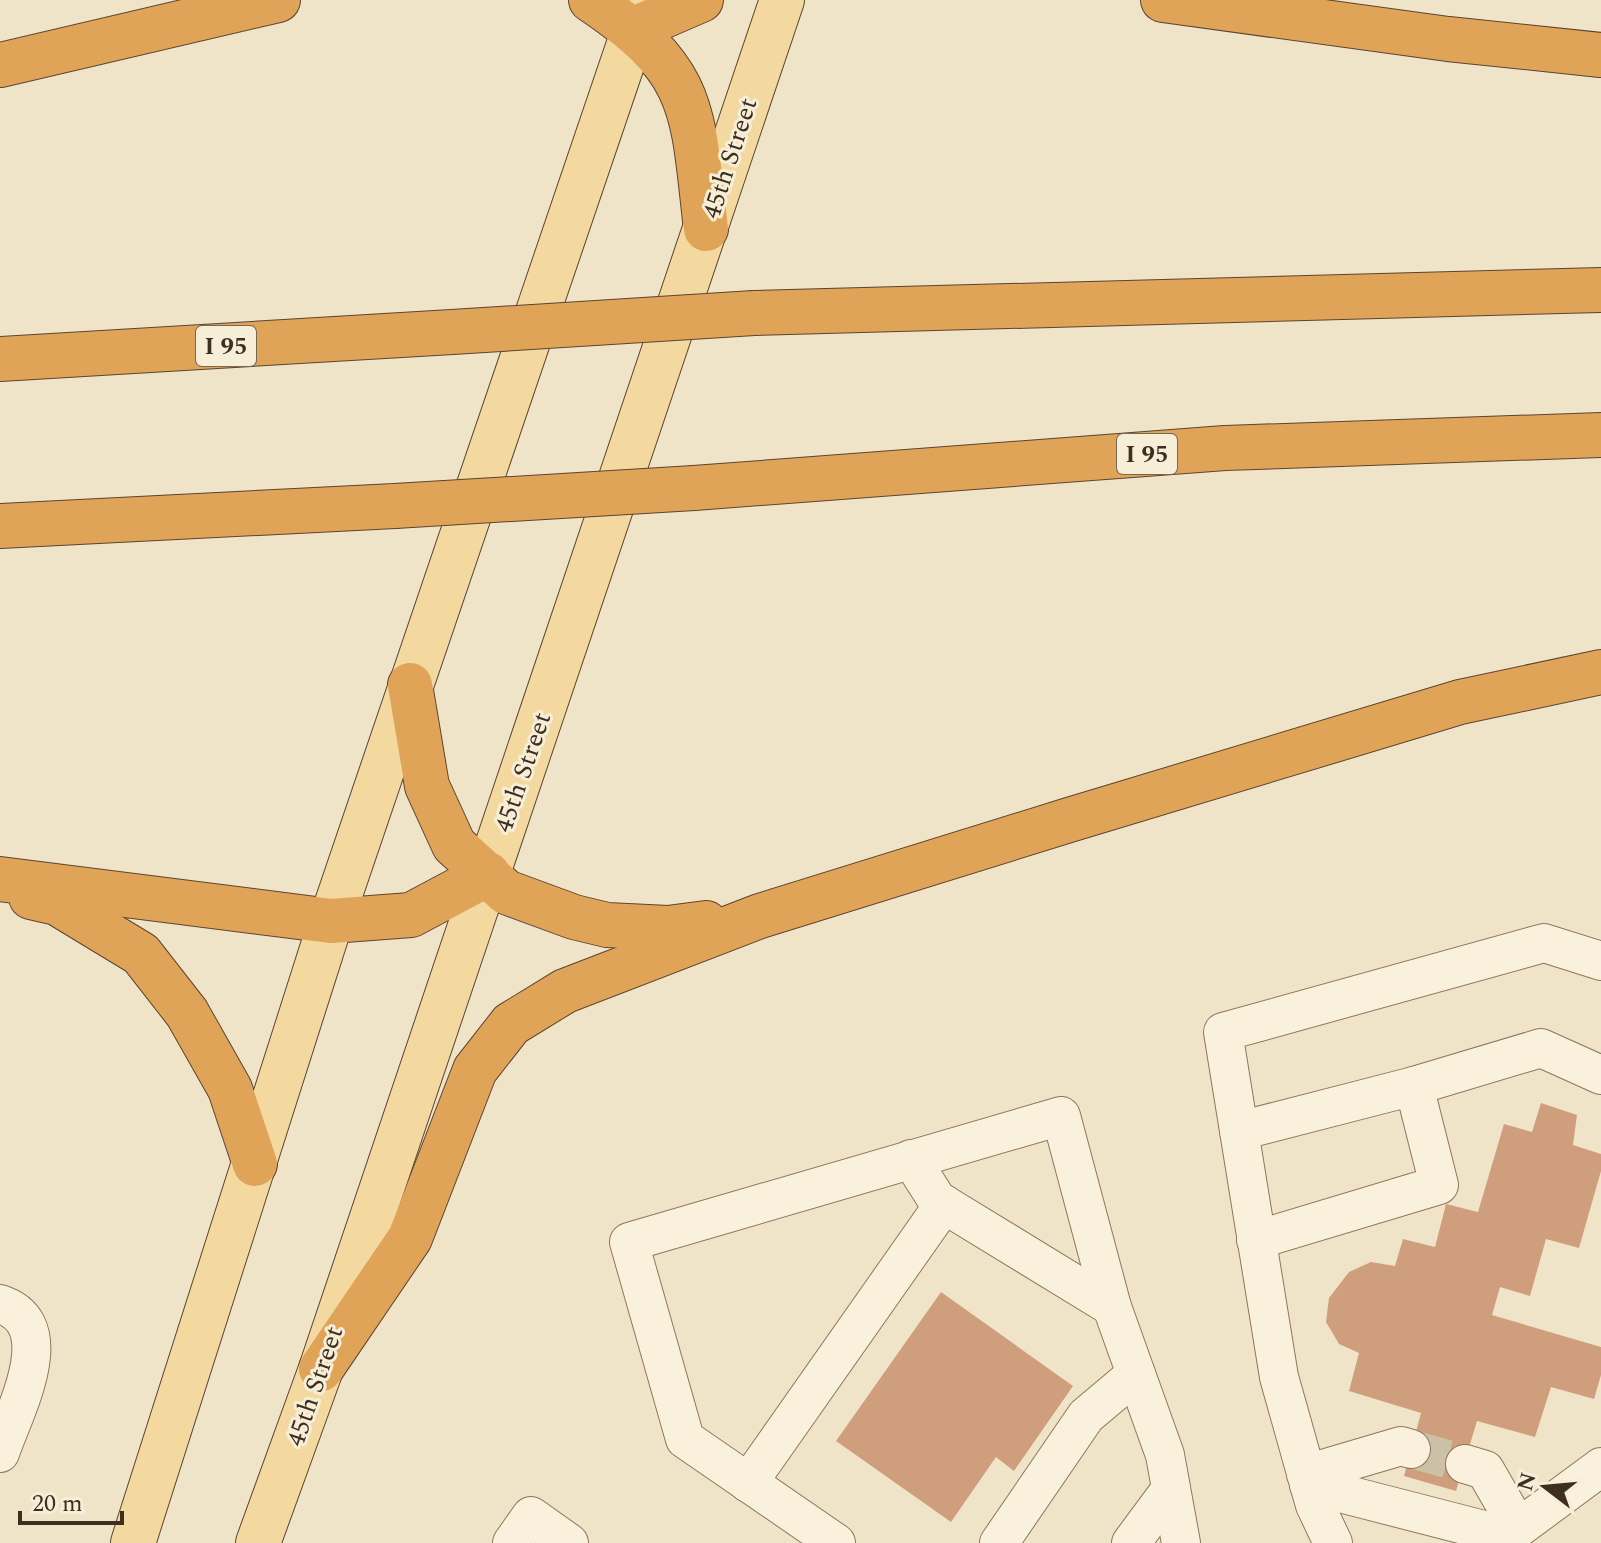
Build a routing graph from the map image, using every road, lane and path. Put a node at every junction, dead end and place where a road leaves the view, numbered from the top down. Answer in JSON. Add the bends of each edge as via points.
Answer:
{"nodes":[{"id":1,"x":278,"y":0,"type":"edge"},
{"id":2,"x":591,"y":0,"type":"edge"},
{"id":3,"x":701,"y":0,"type":"edge"},
{"id":4,"x":782,"y":0,"type":"edge"},
{"id":5,"x":1163,"y":0,"type":"edge"},
{"id":6,"x":639,"y":14,"type":"edge"},
{"id":7,"x":1601,"y":55,"type":"edge"},
{"id":8,"x":0,"y":65,"type":"edge"},
{"id":9,"x":706,"y":229,"type":"junction"},
{"id":10,"x":1601,"y":290,"type":"edge"},
{"id":11,"x":0,"y":359,"type":"edge"},
{"id":12,"x":1601,"y":435,"type":"edge"},
{"id":13,"x":0,"y":526,"type":"edge"},
{"id":14,"x":1601,"y":672,"type":"edge"},
{"id":15,"x":410,"y":685,"type":"junction"},
{"id":16,"x":488,"y":874,"type":"junction"},
{"id":17,"x":0,"y":879,"type":"edge"},
{"id":18,"x":0,"y":891,"type":"edge"},
{"id":19,"x":760,"y":916,"type":"junction"},
{"id":20,"x":331,"y":921,"type":"junction"},
{"id":21,"x":1601,"y":961,"type":"edge"},
{"id":22,"x":1601,"y":1075,"type":"edge"},
{"id":23,"x":1414,"y":1086,"type":"junction"},
{"id":24,"x":1239,"y":1131,"type":"junction"},
{"id":25,"x":911,"y":1159,"type":"junction"},
{"id":26,"x":255,"y":1164,"type":"junction"},
{"id":27,"x":944,"y":1204,"type":"junction"},
{"id":28,"x":1256,"y":1240,"type":"junction"},
{"id":29,"x":0,"y":1304,"type":"edge"},
{"id":30,"x":1112,"y":1307,"type":"junction"},
{"id":31,"x":321,"y":1369,"type":"junction"},
{"id":32,"x":1136,"y":1374,"type":"junction"},
{"id":33,"x":1411,"y":1449,"type":"tunnel mouth"},
{"id":34,"x":0,"y":1453,"type":"edge"},
{"id":35,"x":1465,"y":1464,"type":"tunnel mouth"},
{"id":36,"x":1601,"y":1467,"type":"edge"},
{"id":37,"x":1308,"y":1479,"type":"junction"},
{"id":38,"x":748,"y":1483,"type":"junction"},
{"id":39,"x":1171,"y":1489,"type":"junction"},
{"id":40,"x":1508,"y":1535,"type":"edge"},
{"id":41,"x":133,"y":1543,"type":"edge"},
{"id":42,"x":258,"y":1543,"type":"edge"},
{"id":43,"x":512,"y":1543,"type":"edge"},
{"id":44,"x":569,"y":1543,"type":"edge"},
{"id":45,"x":836,"y":1543,"type":"edge"},
{"id":46,"x":999,"y":1543,"type":"edge"},
{"id":47,"x":1131,"y":1543,"type":"edge"},
{"id":48,"x":1181,"y":1543,"type":"edge"},
{"id":49,"x":1333,"y":1543,"type":"edge"}],
"edges":[{"from":1,"to":8,"type":"highway"},
{"from":2,"to":6,"type":"highway"},
{"from":3,"to":6,"type":"highway"},
{"from":4,"to":9,"type":"main road","name":"45th Street"},
{"from":5,"to":7,"type":"highway"},
{"from":6,"to":9,"type":"highway","via":[[679,83],[694,123]]},
{"from":6,"to":15,"type":"main road"},
{"from":9,"to":16,"type":"main road","name":"45th Street"},
{"from":10,"to":11,"type":"highway","number":"I 95","bridge":true,"via":[[754,313]]},
{"from":12,"to":13,"type":"highway","number":"I 95","bridge":true,"via":[[1225,448],[694,488]]},
{"from":14,"to":19,"type":"highway","via":[[1460,702]]},
{"from":15,"to":16,"type":"highway","via":[[427,786],[454,845]]},
{"from":15,"to":20,"type":"main road"},
{"from":16,"to":19,"type":"highway","via":[[506,892],[607,925],[668,928]]},
{"from":16,"to":20,"type":"highway","via":[[411,915]]},
{"from":16,"to":31,"type":"main road","name":"45th Street"},
{"from":17,"to":20,"type":"highway"},
{"from":18,"to":26,"type":"highway","via":[[57,903],[141,954],[187,1013],[230,1089]]},
{"from":19,"to":31,"type":"highway","via":[[565,991],[511,1024],[475,1070],[410,1238]]},
{"from":20,"to":26,"type":"main road"},
{"from":21,"to":24,"type":"lane","via":[[1544,943],[1223,1032]]},
{"from":22,"to":23,"type":"lane","via":[[1541,1048]]},
{"from":23,"to":24,"type":"lane"},
{"from":23,"to":28,"type":"lane","via":[[1439,1185]]},
{"from":24,"to":28,"type":"lane"},
{"from":25,"to":27,"type":"lane"},
{"from":25,"to":30,"type":"lane","via":[[1061,1116]]},
{"from":25,"to":38,"type":"lane","via":[[629,1242],[685,1439]]},
{"from":26,"to":41,"type":"main road"},
{"from":27,"to":30,"type":"lane"},
{"from":27,"to":38,"type":"lane"},
{"from":28,"to":37,"type":"lane","via":[[1279,1377]]},
{"from":29,"to":34,"type":"lane","via":[[29,1323],[34,1351]]},
{"from":30,"to":32,"type":"lane"},
{"from":31,"to":42,"type":"main road","name":"45th Street"},
{"from":32,"to":39,"type":"lane","via":[[1165,1455]]},
{"from":32,"to":46,"type":"lane","via":[[1086,1416]]},
{"from":33,"to":37,"type":"lane","via":[[1401,1446]]},
{"from":35,"to":40,"type":"lane","via":[[1485,1470]]},
{"from":36,"to":40,"type":"lane"},
{"from":37,"to":40,"type":"lane"},
{"from":37,"to":49,"type":"lane"},
{"from":38,"to":45,"type":"lane"},
{"from":39,"to":47,"type":"lane"},
{"from":39,"to":48,"type":"lane"},
{"from":43,"to":44,"type":"lane","via":[[531,1516]]}]}
